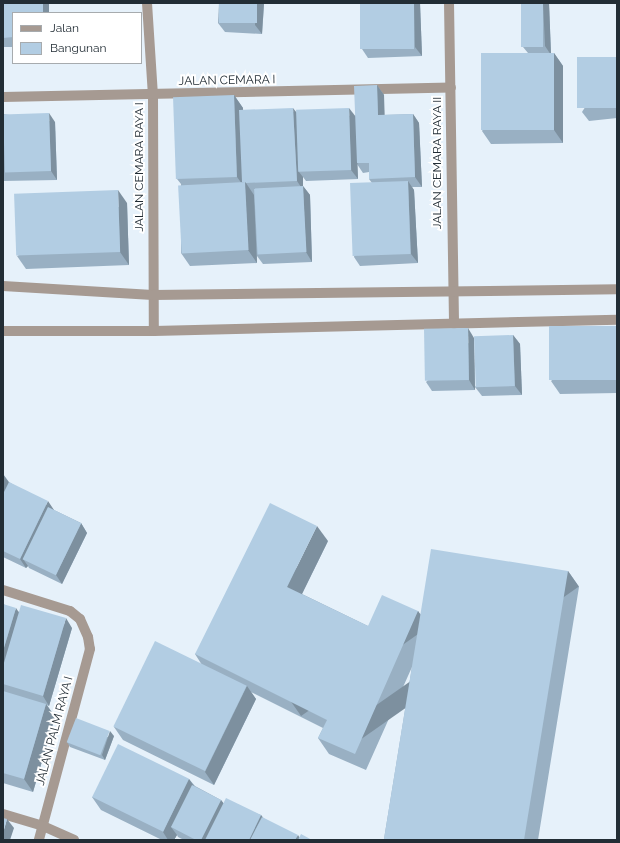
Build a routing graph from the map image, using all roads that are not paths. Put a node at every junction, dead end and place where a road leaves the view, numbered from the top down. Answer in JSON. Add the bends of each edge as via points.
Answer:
{"nodes":[{"id":1,"x":147,"y":3,"type":"edge"},
{"id":2,"x":449,"y":3,"type":"edge"},
{"id":3,"x":451,"y":88,"type":"junction"},
{"id":4,"x":153,"y":96,"type":"junction"},
{"id":5,"x":3,"y":97,"type":"edge"},
{"id":6,"x":3,"y":286,"type":"edge"},
{"id":7,"x":617,"y":289,"type":"edge"},
{"id":8,"x":452,"y":291,"type":"junction"},
{"id":9,"x":153,"y":295,"type":"junction"},
{"id":10,"x":617,"y":320,"type":"edge"},
{"id":11,"x":454,"y":324,"type":"junction"},
{"id":12,"x":3,"y":330,"type":"edge"},
{"id":13,"x":154,"y":331,"type":"junction"},
{"id":14,"x":3,"y":590,"type":"edge"},
{"id":15,"x":3,"y":814,"type":"edge"},
{"id":16,"x":43,"y":826,"type":"junction"},
{"id":17,"x":39,"y":840,"type":"edge"},
{"id":18,"x":74,"y":840,"type":"edge"}],
"edges":[{"from":1,"to":4,"type":"street","name":"JALAN CEMARA RAYA I"},
{"from":2,"to":3,"type":"street","name":"JALAN CEMARA RAYA II"},
{"from":3,"to":4,"type":"street","name":"JALAN CEMARA I"},
{"from":3,"to":8,"type":"street","name":"JALAN CEMARA RAYA II"},
{"from":4,"to":5,"type":"street","name":"JALAN CEMARA I"},
{"from":4,"to":9,"type":"street","name":"JALAN CEMARA RAYA I"},
{"from":6,"to":9,"type":"street"},
{"from":7,"to":8,"type":"street"},
{"from":8,"to":9,"type":"street"},
{"from":8,"to":11,"type":"street","name":"JALAN CEMARA RAYA II"},
{"from":9,"to":13,"type":"street","name":"JALAN CEMARA RAYA I"},
{"from":10,"to":11,"type":"street"},
{"from":11,"to":13,"type":"street"},
{"from":12,"to":13,"type":"street"},
{"from":14,"to":16,"type":"street","name":"JALAN PALM RAYA I","via":[[70,611],[80,618],[86,628],[90,649]]},
{"from":15,"to":16,"type":"street"},
{"from":16,"to":17,"type":"street","name":"JALAN PALM RAYA I"},
{"from":16,"to":18,"type":"street"}]}
